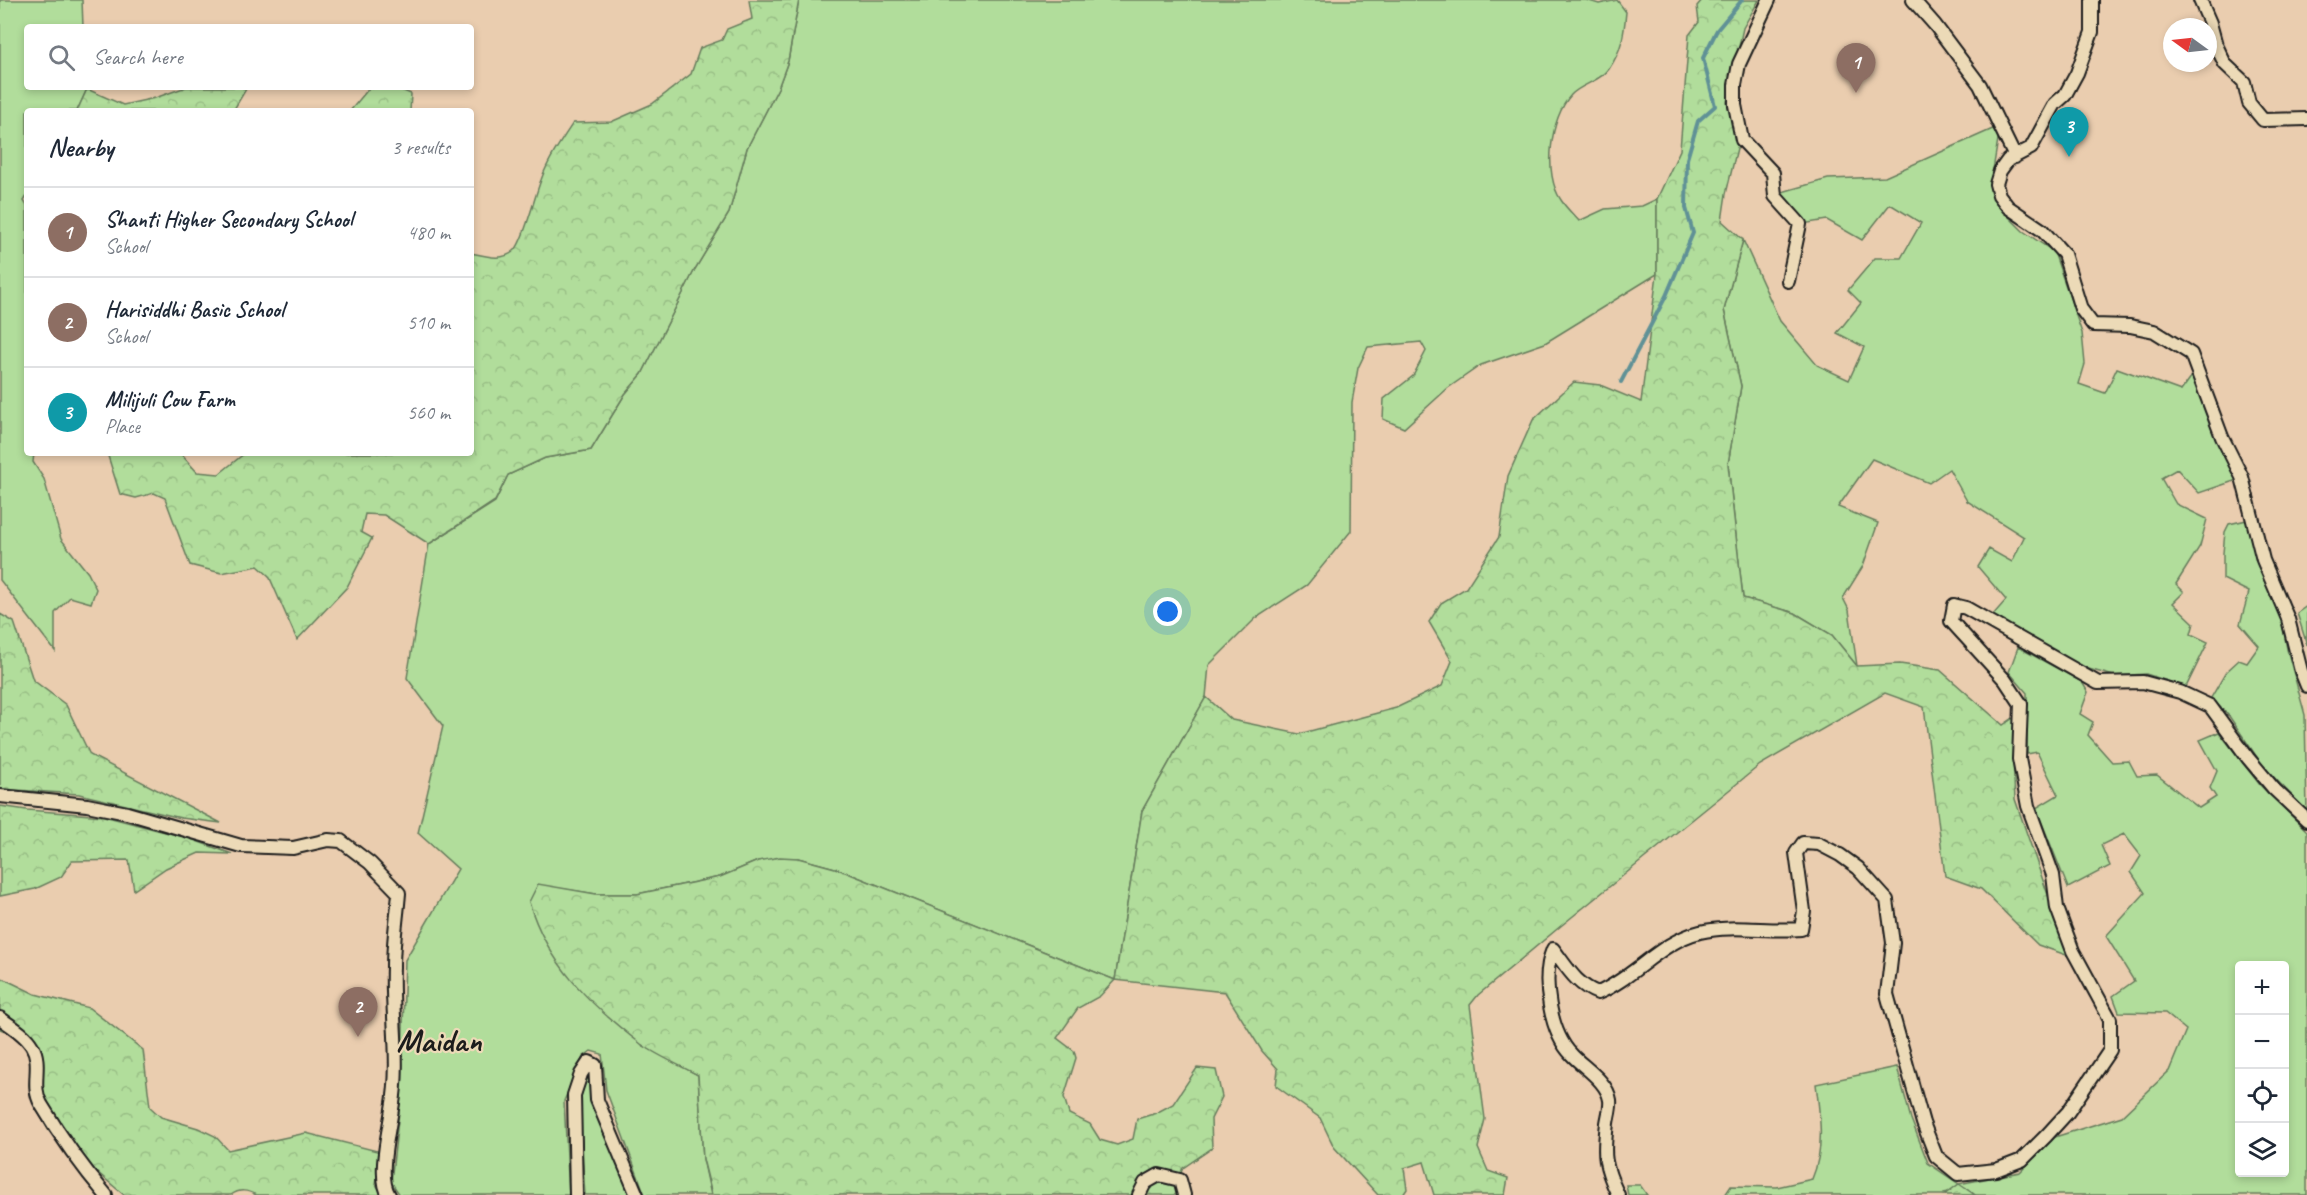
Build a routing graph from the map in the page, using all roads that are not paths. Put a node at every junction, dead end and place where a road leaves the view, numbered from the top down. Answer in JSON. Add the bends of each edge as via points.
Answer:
{"nodes":[{"id":1,"x":1769,"y":0,"type":"edge"},
{"id":2,"x":1913,"y":0,"type":"edge"},
{"id":3,"x":2092,"y":0,"type":"edge"},
{"id":4,"x":2200,"y":0,"type":"edge"},
{"id":5,"x":2307,"y":119,"type":"edge"},
{"id":6,"x":2015,"y":157,"type":"junction"},
{"id":7,"x":1788,"y":281,"type":"dead end"},
{"id":8,"x":2307,"y":686,"type":"edge"},
{"id":9,"x":0,"y":796,"type":"edge"},
{"id":10,"x":2307,"y":820,"type":"edge"},
{"id":11,"x":0,"y":1018,"type":"edge"},
{"id":12,"x":106,"y":1195,"type":"edge"},
{"id":13,"x":389,"y":1195,"type":"edge"},
{"id":14,"x":576,"y":1195,"type":"edge"},
{"id":15,"x":638,"y":1195,"type":"edge"},
{"id":16,"x":1139,"y":1195,"type":"edge"},
{"id":17,"x":1184,"y":1195,"type":"edge"},
{"id":18,"x":1618,"y":1195,"type":"edge"}],
"edges":[{"from":1,"to":7,"type":"street","via":[[1739,64],[1735,105],[1742,140],[1773,174],[1775,196],[1800,224]]},
{"from":2,"to":6,"type":"street","via":[[1980,85]]},
{"from":3,"to":6,"type":"street","via":[[2092,32],[2078,73],[2055,104],[2031,148]]},
{"from":4,"to":5,"type":"street","via":[[2225,64],[2244,82],[2249,103],[2263,120]]},
{"from":6,"to":8,"type":"street","via":[[2000,171],[1996,184],[1999,195],[2064,254],[2081,309],[2094,325],[2154,331],[2191,354],[2222,437],[2242,477],[2263,560],[2288,620]]},
{"from":9,"to":13,"type":"street","via":[[127,813],[241,846],[293,848],[341,841],[370,863],[399,893],[393,967],[393,1105],[386,1144],[385,1188]]},
{"from":10,"to":18,"type":"street","via":[[2268,782],[2210,706],[2180,692],[2143,682],[2098,683],[1966,608],[1954,606],[1951,621],[2022,704],[2019,759],[2028,806],[2053,875],[2058,908],[2073,951],[2110,1019],[2110,1050],[2068,1112],[2022,1160],[1996,1170],[1958,1174],[1936,1156],[1887,994],[1893,943],[1887,900],[1858,868],[1840,855],[1819,843],[1803,843],[1796,853],[1804,911],[1801,929],[1725,928],[1699,932],[1661,949],[1617,985],[1598,993],[1585,988],[1553,950],[1551,1015],[1557,1035],[1604,1086],[1610,1100],[1604,1148],[1606,1171]]},
{"from":11,"to":12,"type":"street","via":[[32,1046],[37,1062],[35,1089],[40,1103]]},
{"from":14,"to":15,"type":"street","via":[[574,1095],[589,1062],[595,1065],[597,1100]]},
{"from":16,"to":17,"type":"street","via":[[1145,1183],[1159,1175],[1180,1180]]}]}
